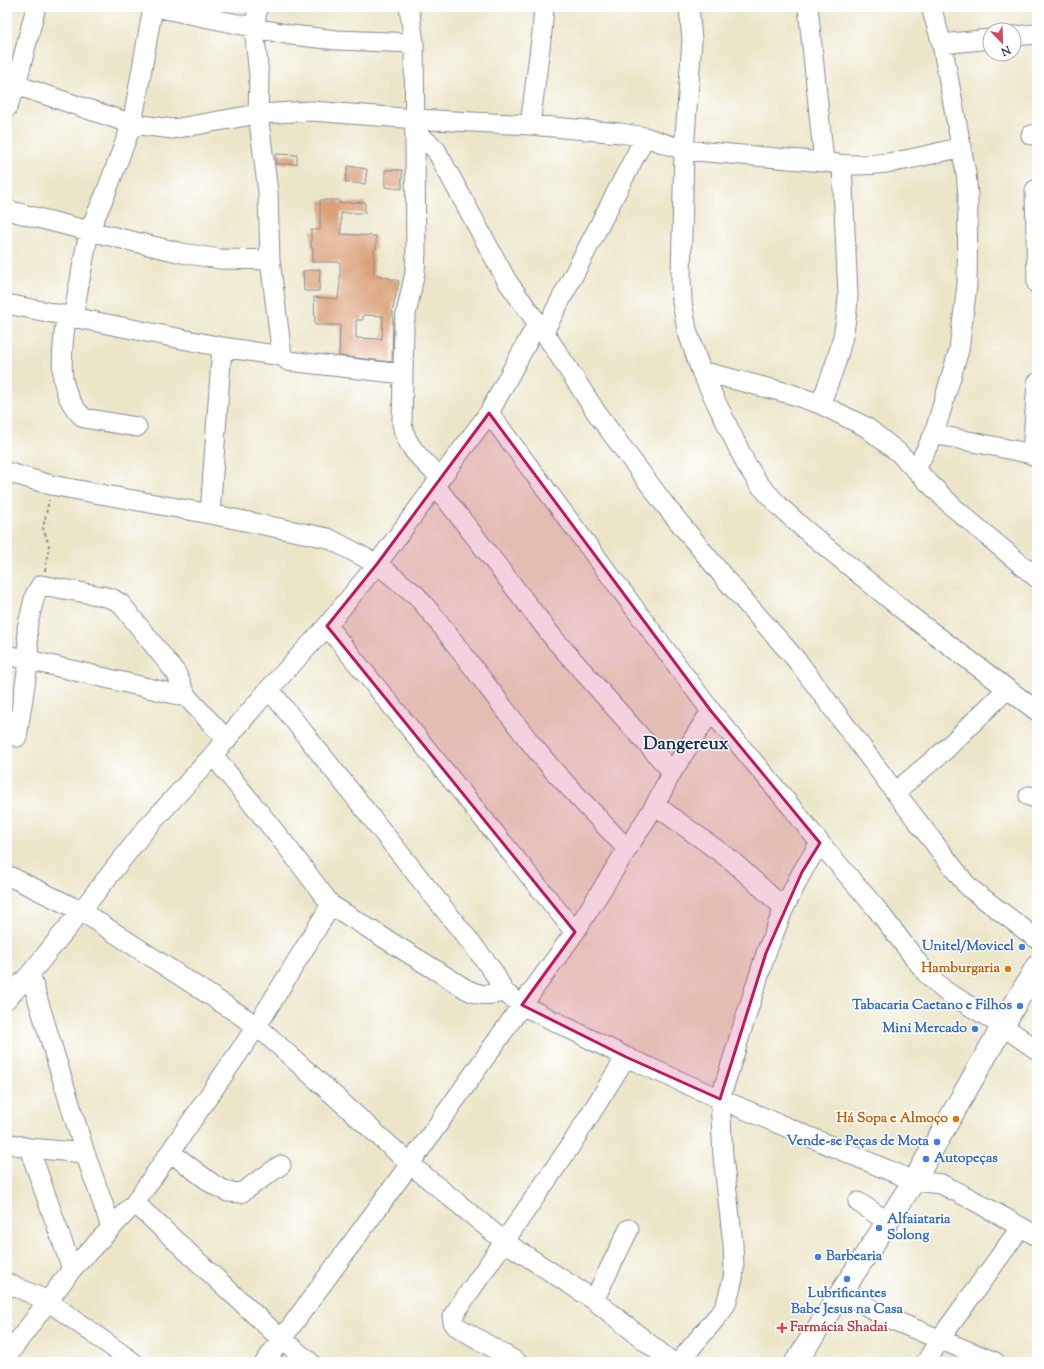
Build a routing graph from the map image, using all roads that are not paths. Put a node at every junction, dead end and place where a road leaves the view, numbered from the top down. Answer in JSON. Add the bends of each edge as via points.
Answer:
{"nodes":[{"id":1,"x":36,"y":7,"type":"edge"},
{"id":2,"x":154,"y":7,"type":"edge"},
{"id":3,"x":258,"y":7,"type":"edge"},
{"id":4,"x":409,"y":7,"type":"edge"},
{"id":5,"x":544,"y":7,"type":"edge"},
{"id":6,"x":690,"y":7,"type":"edge"},
{"id":7,"x":808,"y":7,"type":"edge"},
{"id":8,"x":931,"y":7,"type":"edge"},
{"id":9,"x":254,"y":28,"type":"junction"},
{"id":10,"x":1037,"y":34,"type":"edge"},
{"id":11,"x":1022,"y":35,"type":"edge"},
{"id":12,"x":982,"y":40,"type":"edge"},
{"id":13,"x":414,"y":43,"type":"junction"},
{"id":14,"x":942,"y":44,"type":"junction"},
{"id":15,"x":12,"y":83,"type":"edge"},
{"id":16,"x":7,"y":108,"type":"edge"},
{"id":17,"x":258,"y":114,"type":"junction"},
{"id":18,"x":132,"y":124,"type":"junction"},
{"id":19,"x":530,"y":125,"type":"junction"},
{"id":20,"x":416,"y":127,"type":"junction"},
{"id":21,"x":645,"y":137,"type":"junction"},
{"id":22,"x":962,"y":146,"type":"junction"},
{"id":23,"x":684,"y":150,"type":"junction"},
{"id":24,"x":833,"y":164,"type":"junction"},
{"id":25,"x":1035,"y":190,"type":"dead end"},
{"id":26,"x":7,"y":210,"type":"edge"},
{"id":27,"x":89,"y":231,"type":"junction"},
{"id":28,"x":1036,"y":244,"type":"edge"},
{"id":29,"x":270,"y":260,"type":"junction"},
{"id":30,"x":1037,"y":284,"type":"edge"},
{"id":31,"x":7,"y":304,"type":"edge"},
{"id":32,"x":70,"y":316,"type":"junction"},
{"id":33,"x":540,"y":328,"type":"junction"},
{"id":34,"x":222,"y":347,"type":"junction"},
{"id":35,"x":282,"y":356,"type":"junction"},
{"id":36,"x":701,"y":371,"type":"junction"},
{"id":37,"x":403,"y":374,"type":"junction"},
{"id":38,"x":1037,"y":383,"type":"edge"},
{"id":39,"x":820,"y":404,"type":"junction"},
{"id":40,"x":489,"y":413,"type":"junction"},
{"id":41,"x":137,"y":428,"type":"dead end"},
{"id":42,"x":934,"y":434,"type":"junction"},
{"id":43,"x":1035,"y":455,"type":"edge"},
{"id":44,"x":916,"y":469,"type":"junction"},
{"id":45,"x":7,"y":472,"type":"edge"},
{"id":46,"x":438,"y":482,"type":"junction"},
{"id":47,"x":210,"y":514,"type":"junction"},
{"id":48,"x":377,"y":564,"type":"junction"},
{"id":49,"x":1037,"y":578,"type":"edge"},
{"id":50,"x":327,"y":626,"type":"junction"},
{"id":51,"x":7,"y":655,"type":"edge"},
{"id":52,"x":29,"y":659,"type":"junction"},
{"id":53,"x":270,"y":689,"type":"junction"},
{"id":54,"x":1007,"y":689,"type":"junction"},
{"id":55,"x":187,"y":697,"type":"junction"},
{"id":56,"x":711,"y":711,"type":"junction"},
{"id":57,"x":1037,"y":711,"type":"edge"},
{"id":58,"x":17,"y":736,"type":"dead end"},
{"id":59,"x":227,"y":740,"type":"junction"},
{"id":60,"x":213,"y":755,"type":"junction"},
{"id":61,"x":672,"y":772,"type":"junction"},
{"id":62,"x":895,"y":792,"type":"junction"},
{"id":63,"x":655,"y":805,"type":"junction"},
{"id":64,"x":820,"y":843,"type":"junction"},
{"id":65,"x":626,"y":849,"type":"junction"},
{"id":66,"x":7,"y":875,"type":"edge"},
{"id":67,"x":331,"y":905,"type":"junction"},
{"id":68,"x":784,"y":908,"type":"junction"},
{"id":69,"x":81,"y":911,"type":"junction"},
{"id":70,"x":575,"y":932,"type":"junction"},
{"id":71,"x":1037,"y":939,"type":"edge"},
{"id":72,"x":1037,"y":966,"type":"edge"},
{"id":73,"x":30,"y":974,"type":"junction"},
{"id":74,"x":504,"y":992,"type":"junction"},
{"id":75,"x":7,"y":999,"type":"edge"},
{"id":76,"x":522,"y":1005,"type":"junction"},
{"id":77,"x":257,"y":1026,"type":"junction"},
{"id":78,"x":1003,"y":1026,"type":"junction"},
{"id":79,"x":1037,"y":1050,"type":"edge"},
{"id":80,"x":626,"y":1057,"type":"junction"},
{"id":81,"x":720,"y":1099,"type":"junction"},
{"id":82,"x":7,"y":1142,"type":"edge"},
{"id":83,"x":29,"y":1148,"type":"junction"},
{"id":84,"x":170,"y":1152,"type":"junction"},
{"id":85,"x":85,"y":1153,"type":"junction"},
{"id":86,"x":410,"y":1164,"type":"junction"},
{"id":87,"x":281,"y":1165,"type":"dead end"},
{"id":88,"x":914,"y":1181,"type":"junction"},
{"id":89,"x":858,"y":1202,"type":"dead end"},
{"id":90,"x":135,"y":1203,"type":"junction"},
{"id":91,"x":888,"y":1222,"type":"junction"},
{"id":92,"x":111,"y":1227,"type":"junction"},
{"id":93,"x":629,"y":1229,"type":"dead end"},
{"id":94,"x":1029,"y":1231,"type":"edge"},
{"id":95,"x":505,"y":1242,"type":"junction"},
{"id":96,"x":72,"y":1269,"type":"junction"},
{"id":97,"x":7,"y":1284,"type":"edge"},
{"id":98,"x":842,"y":1291,"type":"junction"},
{"id":99,"x":594,"y":1300,"type":"junction"},
{"id":100,"x":48,"y":1301,"type":"junction"},
{"id":101,"x":281,"y":1339,"type":"junction"},
{"id":102,"x":940,"y":1339,"type":"junction"},
{"id":103,"x":7,"y":1356,"type":"edge"},
{"id":104,"x":132,"y":1362,"type":"edge"},
{"id":105,"x":265,"y":1362,"type":"edge"},
{"id":106,"x":310,"y":1362,"type":"edge"},
{"id":107,"x":518,"y":1362,"type":"edge"},
{"id":108,"x":672,"y":1362,"type":"edge"},
{"id":109,"x":679,"y":1362,"type":"edge"},
{"id":110,"x":796,"y":1362,"type":"edge"},
{"id":111,"x":926,"y":1362,"type":"edge"},
{"id":112,"x":995,"y":1362,"type":"edge"}],
"edges":[{"from":1,"to":15,"type":"street"},
{"from":2,"to":9,"type":"street"},
{"from":2,"to":18,"type":"street"},
{"from":3,"to":9,"type":"street"},
{"from":4,"to":13,"type":"street"},
{"from":5,"to":19,"type":"street"},
{"from":6,"to":23,"type":"street","via":[[692,40]]},
{"from":7,"to":24,"type":"street"},
{"from":8,"to":14,"type":"street"},
{"from":9,"to":13,"type":"street","via":[[336,40]]},
{"from":9,"to":17,"type":"street","via":[[259,76]]},
{"from":10,"to":11,"type":"street"},
{"from":12,"to":14,"type":"street"},
{"from":13,"to":20,"type":"street"},
{"from":14,"to":22,"type":"street"},
{"from":15,"to":16,"type":"street"},
{"from":15,"to":18,"type":"street"},
{"from":17,"to":18,"type":"street","via":[[172,129]]},
{"from":17,"to":20,"type":"street","via":[[312,111]]},
{"from":17,"to":29,"type":"street","via":[[268,192]]},
{"from":18,"to":27,"type":"street"},
{"from":19,"to":20,"type":"street"},
{"from":19,"to":21,"type":"street"},
{"from":20,"to":33,"type":"street","via":[[436,150],[503,275]]},
{"from":20,"to":37,"type":"street","via":[[416,252],[404,324]]},
{"from":21,"to":23,"type":"street"},
{"from":21,"to":33,"type":"street"},
{"from":22,"to":24,"type":"street","via":[[889,164]]},
{"from":22,"to":42,"type":"street","via":[[968,195],[967,285],[959,350]]},
{"from":23,"to":24,"type":"street"},
{"from":23,"to":36,"type":"street","via":[[682,302],[687,330]]},
{"from":24,"to":39,"type":"street","via":[[848,295],[848,316],[834,371]]},
{"from":25,"to":28,"type":"street"},
{"from":26,"to":27,"type":"street"},
{"from":27,"to":29,"type":"street","via":[[220,259]]},
{"from":27,"to":32,"type":"street"},
{"from":28,"to":30,"type":"street"},
{"from":29,"to":35,"type":"street"},
{"from":31,"to":32,"type":"street"},
{"from":32,"to":34,"type":"street"},
{"from":32,"to":41,"type":"street","via":[[61,365],[62,378],[71,402],[84,418]]},
{"from":33,"to":40,"type":"street"},
{"from":33,"to":62,"type":"street","via":[[598,415],[665,505],[799,663]]},
{"from":34,"to":35,"type":"street"},
{"from":34,"to":47,"type":"street"},
{"from":35,"to":37,"type":"street","via":[[296,362]]},
{"from":36,"to":39,"type":"street"},
{"from":36,"to":54,"type":"street","via":[[746,464],[759,484],[780,507],[908,615]]},
{"from":37,"to":46,"type":"street","via":[[404,434]]},
{"from":38,"to":43,"type":"street"},
{"from":39,"to":44,"type":"street","via":[[866,427]]},
{"from":40,"to":46,"type":"street"},
{"from":40,"to":56,"type":"street"},
{"from":42,"to":43,"type":"street"},
{"from":42,"to":44,"type":"street"},
{"from":44,"to":49,"type":"street","via":[[953,507]]},
{"from":45,"to":47,"type":"street","via":[[52,485]]},
{"from":46,"to":48,"type":"street"},
{"from":46,"to":61,"type":"street","via":[[555,640]]},
{"from":47,"to":48,"type":"street","via":[[328,538]]},
{"from":48,"to":50,"type":"street"},
{"from":48,"to":65,"type":"street","via":[[416,594],[529,741]]},
{"from":50,"to":53,"type":"street"},
{"from":50,"to":70,"type":"street"},
{"from":51,"to":52,"type":"street"},
{"from":52,"to":55,"type":"street"},
{"from":52,"to":55,"type":"street","via":[[27,628],[35,595],[41,585],[108,597],[121,604],[176,673]]},
{"from":52,"to":58,"type":"street"},
{"from":53,"to":59,"type":"street"},
{"from":53,"to":74,"type":"street","via":[[487,963]]},
{"from":54,"to":57,"type":"street"},
{"from":54,"to":62,"type":"street","via":[[944,751]]},
{"from":55,"to":59,"type":"street"},
{"from":56,"to":61,"type":"street"},
{"from":56,"to":64,"type":"street"},
{"from":59,"to":60,"type":"street"},
{"from":60,"to":67,"type":"street"},
{"from":60,"to":69,"type":"street","via":[[145,830]]},
{"from":61,"to":63,"type":"street"},
{"from":62,"to":71,"type":"street","via":[[965,883]]},
{"from":63,"to":65,"type":"street"},
{"from":63,"to":68,"type":"street","via":[[731,860]]},
{"from":64,"to":68,"type":"street"},
{"from":64,"to":78,"type":"street","via":[[936,983]]},
{"from":65,"to":70,"type":"street"},
{"from":66,"to":69,"type":"street"},
{"from":67,"to":74,"type":"street","via":[[476,994],[485,996]]},
{"from":67,"to":77,"type":"street"},
{"from":68,"to":81,"type":"street","via":[[766,953]]},
{"from":69,"to":73,"type":"street"},
{"from":69,"to":77,"type":"street"},
{"from":70,"to":76,"type":"street"},
{"from":72,"to":78,"type":"main road"},
{"from":73,"to":75,"type":"street"},
{"from":73,"to":85,"type":"street"},
{"from":74,"to":76,"type":"street"},
{"from":76,"to":80,"type":"street"},
{"from":76,"to":86,"type":"street"},
{"from":77,"to":84,"type":"street"},
{"from":77,"to":86,"type":"street"},
{"from":78,"to":79,"type":"street"},
{"from":78,"to":88,"type":"main road"},
{"from":80,"to":81,"type":"street"},
{"from":80,"to":95,"type":"street","via":[[571,1145]]},
{"from":81,"to":88,"type":"street"},
{"from":81,"to":109,"type":"street","via":[[723,1156],[733,1244],[733,1279],[721,1312]]},
{"from":82,"to":83,"type":"street"},
{"from":83,"to":85,"type":"street"},
{"from":83,"to":96,"type":"street"},
{"from":84,"to":87,"type":"street","via":[[214,1185],[228,1192],[241,1193]]},
{"from":84,"to":90,"type":"street"},
{"from":85,"to":92,"type":"street"},
{"from":86,"to":95,"type":"street"},
{"from":86,"to":101,"type":"street"},
{"from":88,"to":91,"type":"main road"},
{"from":88,"to":94,"type":"street","via":[[941,1184]]},
{"from":89,"to":91,"type":"street"},
{"from":90,"to":92,"type":"street"},
{"from":90,"to":101,"type":"street"},
{"from":91,"to":98,"type":"main road"},
{"from":92,"to":96,"type":"street"},
{"from":93,"to":99,"type":"street"},
{"from":94,"to":102,"type":"street"},
{"from":95,"to":99,"type":"street"},
{"from":95,"to":107,"type":"street","via":[[454,1314],[453,1322]]},
{"from":96,"to":100,"type":"street"},
{"from":97,"to":100,"type":"street"},
{"from":98,"to":102,"type":"street","via":[[883,1316]]},
{"from":98,"to":110,"type":"main road"},
{"from":99,"to":108,"type":"street"},
{"from":100,"to":103,"type":"street"},
{"from":100,"to":104,"type":"street"},
{"from":101,"to":105,"type":"street"},
{"from":101,"to":106,"type":"street"},
{"from":102,"to":111,"type":"street"},
{"from":102,"to":112,"type":"street"}]}
